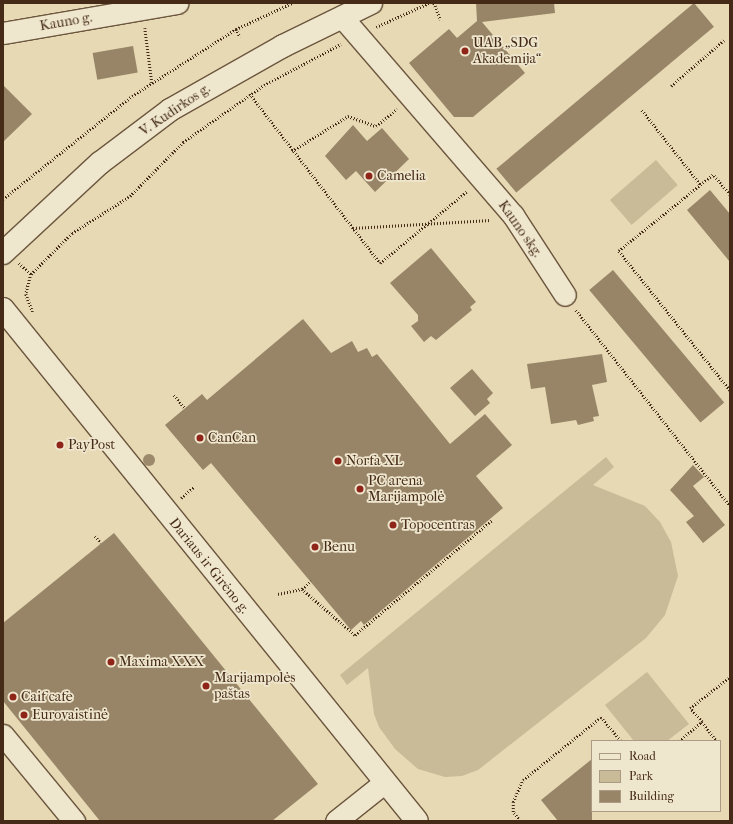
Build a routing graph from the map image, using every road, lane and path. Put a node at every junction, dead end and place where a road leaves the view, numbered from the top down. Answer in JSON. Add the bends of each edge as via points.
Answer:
{"nodes":[{"id":1,"x":177,"y":3,"type":"edge"},
{"id":2,"x":292,"y":3,"type":"edge"},
{"id":3,"x":371,"y":3,"type":"edge"},
{"id":4,"x":428,"y":3,"type":"edge"},
{"id":5,"x":434,"y":3,"type":"edge"},
{"id":6,"x":142,"y":8,"type":"junction"},
{"id":7,"x":342,"y":17,"type":"junction"},
{"id":8,"x":441,"y":20,"type":"dead end"},
{"id":9,"x":236,"y":29,"type":"junction"},
{"id":10,"x":3,"y":33,"type":"edge"},
{"id":11,"x":358,"y":35,"type":"junction"},
{"id":12,"x":240,"y":36,"type":"dead end"},
{"id":13,"x":724,"y":40,"type":"dead end"},
{"id":14,"x":152,"y":83,"type":"junction"},
{"id":15,"x":671,"y":86,"type":"dead end"},
{"id":16,"x":250,"y":94,"type":"junction"},
{"id":17,"x":412,"y":97,"type":"junction"},
{"id":18,"x":642,"y":110,"type":"dead end"},
{"id":19,"x":292,"y":151,"type":"junction"},
{"id":20,"x":482,"y":178,"type":"junction"},
{"id":21,"x":701,"y":185,"type":"junction"},
{"id":22,"x":730,"y":195,"type":"edge"},
{"id":23,"x":3,"y":199,"type":"edge"},
{"id":24,"x":513,"y":214,"type":"junction"},
{"id":25,"x":425,"y":226,"type":"junction"},
{"id":26,"x":352,"y":228,"type":"junction"},
{"id":27,"x":4,"y":252,"type":"edge"},
{"id":28,"x":31,"y":274,"type":"junction"},
{"id":29,"x":565,"y":295,"type":"joint"},
{"id":30,"x":3,"y":309,"type":"edge"},
{"id":31,"x":19,"y":328,"type":"junction"},
{"id":32,"x":730,"y":390,"type":"edge"},
{"id":33,"x":174,"y":395,"type":"dead end"},
{"id":34,"x":185,"y":408,"type":"dead end"},
{"id":35,"x":730,"y":506,"type":"edge"},
{"id":36,"x":492,"y":520,"type":"dead end"},
{"id":37,"x":95,"y":536,"type":"dead end"},
{"id":38,"x":101,"y":543,"type":"dead end"},
{"id":39,"x":311,"y":581,"type":"dead end"},
{"id":40,"x":302,"y":588,"type":"junction"},
{"id":41,"x":278,"y":594,"type":"dead end"},
{"id":42,"x":730,"y":677,"type":"edge"},
{"id":43,"x":702,"y":722,"type":"junction"},
{"id":44,"x":3,"y":735,"type":"edge"},
{"id":45,"x":620,"y":740,"type":"edge"},
{"id":46,"x":680,"y":740,"type":"edge"},
{"id":47,"x":716,"y":740,"type":"edge"},
{"id":48,"x":385,"y":782,"type":"junction"},
{"id":49,"x":74,"y":821,"type":"edge"},
{"id":50,"x":336,"y":821,"type":"edge"},
{"id":51,"x":417,"y":821,"type":"edge"},
{"id":52,"x":520,"y":821,"type":"edge"}],
"edges":[{"from":1,"to":6,"type":"street","name":"Kauno g."},
{"from":2,"to":9,"type":"path"},
{"from":3,"to":7,"type":"street","name":"V. Kudirkos g."},
{"from":4,"to":11,"type":"path"},
{"from":5,"to":8,"type":"path"},
{"from":6,"to":10,"type":"street","name":"Kauno g."},
{"from":6,"to":14,"type":"path"},
{"from":7,"to":11,"type":"street","name":"Kauno skg."},
{"from":7,"to":27,"type":"street","name":"V. Kudirkos g.","via":[[170,110],[100,163]]},
{"from":9,"to":12,"type":"path"},
{"from":9,"to":14,"type":"path"},
{"from":11,"to":16,"type":"path"},
{"from":11,"to":17,"type":"street","name":"Kauno skg."},
{"from":13,"to":15,"type":"path"},
{"from":14,"to":23,"type":"path"},
{"from":16,"to":19,"type":"path"},
{"from":16,"to":28,"type":"path","via":[[183,142],[130,196],[72,233]]},
{"from":17,"to":19,"type":"path","via":[[376,126],[348,116]]},
{"from":17,"to":20,"type":"street","name":"Kauno skg."},
{"from":18,"to":21,"type":"path"},
{"from":19,"to":26,"type":"path"},
{"from":20,"to":24,"type":"street","name":"Kauno skg."},
{"from":20,"to":25,"type":"path"},
{"from":21,"to":22,"type":"path","via":[[713,175]]},
{"from":21,"to":32,"type":"path","via":[[619,251]]},
{"from":24,"to":25,"type":"path","via":[[496,220]]},
{"from":24,"to":29,"type":"street","name":"Kauno skg."},
{"from":25,"to":26,"type":"path"},
{"from":25,"to":26,"type":"path","via":[[380,263]]},
{"from":27,"to":28,"type":"path"},
{"from":28,"to":31,"type":"path","via":[[26,294],[34,313]]},
{"from":29,"to":35,"type":"path"},
{"from":30,"to":31,"type":"street","name":"Dariaus ir Girėno g."},
{"from":31,"to":48,"type":"street","name":"Dariaus ir Girėno g."},
{"from":33,"to":34,"type":"path"},
{"from":36,"to":40,"type":"path","via":[[355,635],[331,618]]},
{"from":37,"to":38,"type":"path"},
{"from":39,"to":40,"type":"path"},
{"from":40,"to":41,"type":"path"},
{"from":42,"to":43,"type":"path","via":[[690,708]]},
{"from":43,"to":46,"type":"path"},
{"from":43,"to":47,"type":"path"},
{"from":44,"to":49,"type":"street"},
{"from":45,"to":52,"type":"path","via":[[601,717],[523,780],[513,802],[513,812]]},
{"from":48,"to":50,"type":"street"},
{"from":48,"to":51,"type":"street","name":"Dariaus ir Girėno g."}]}
